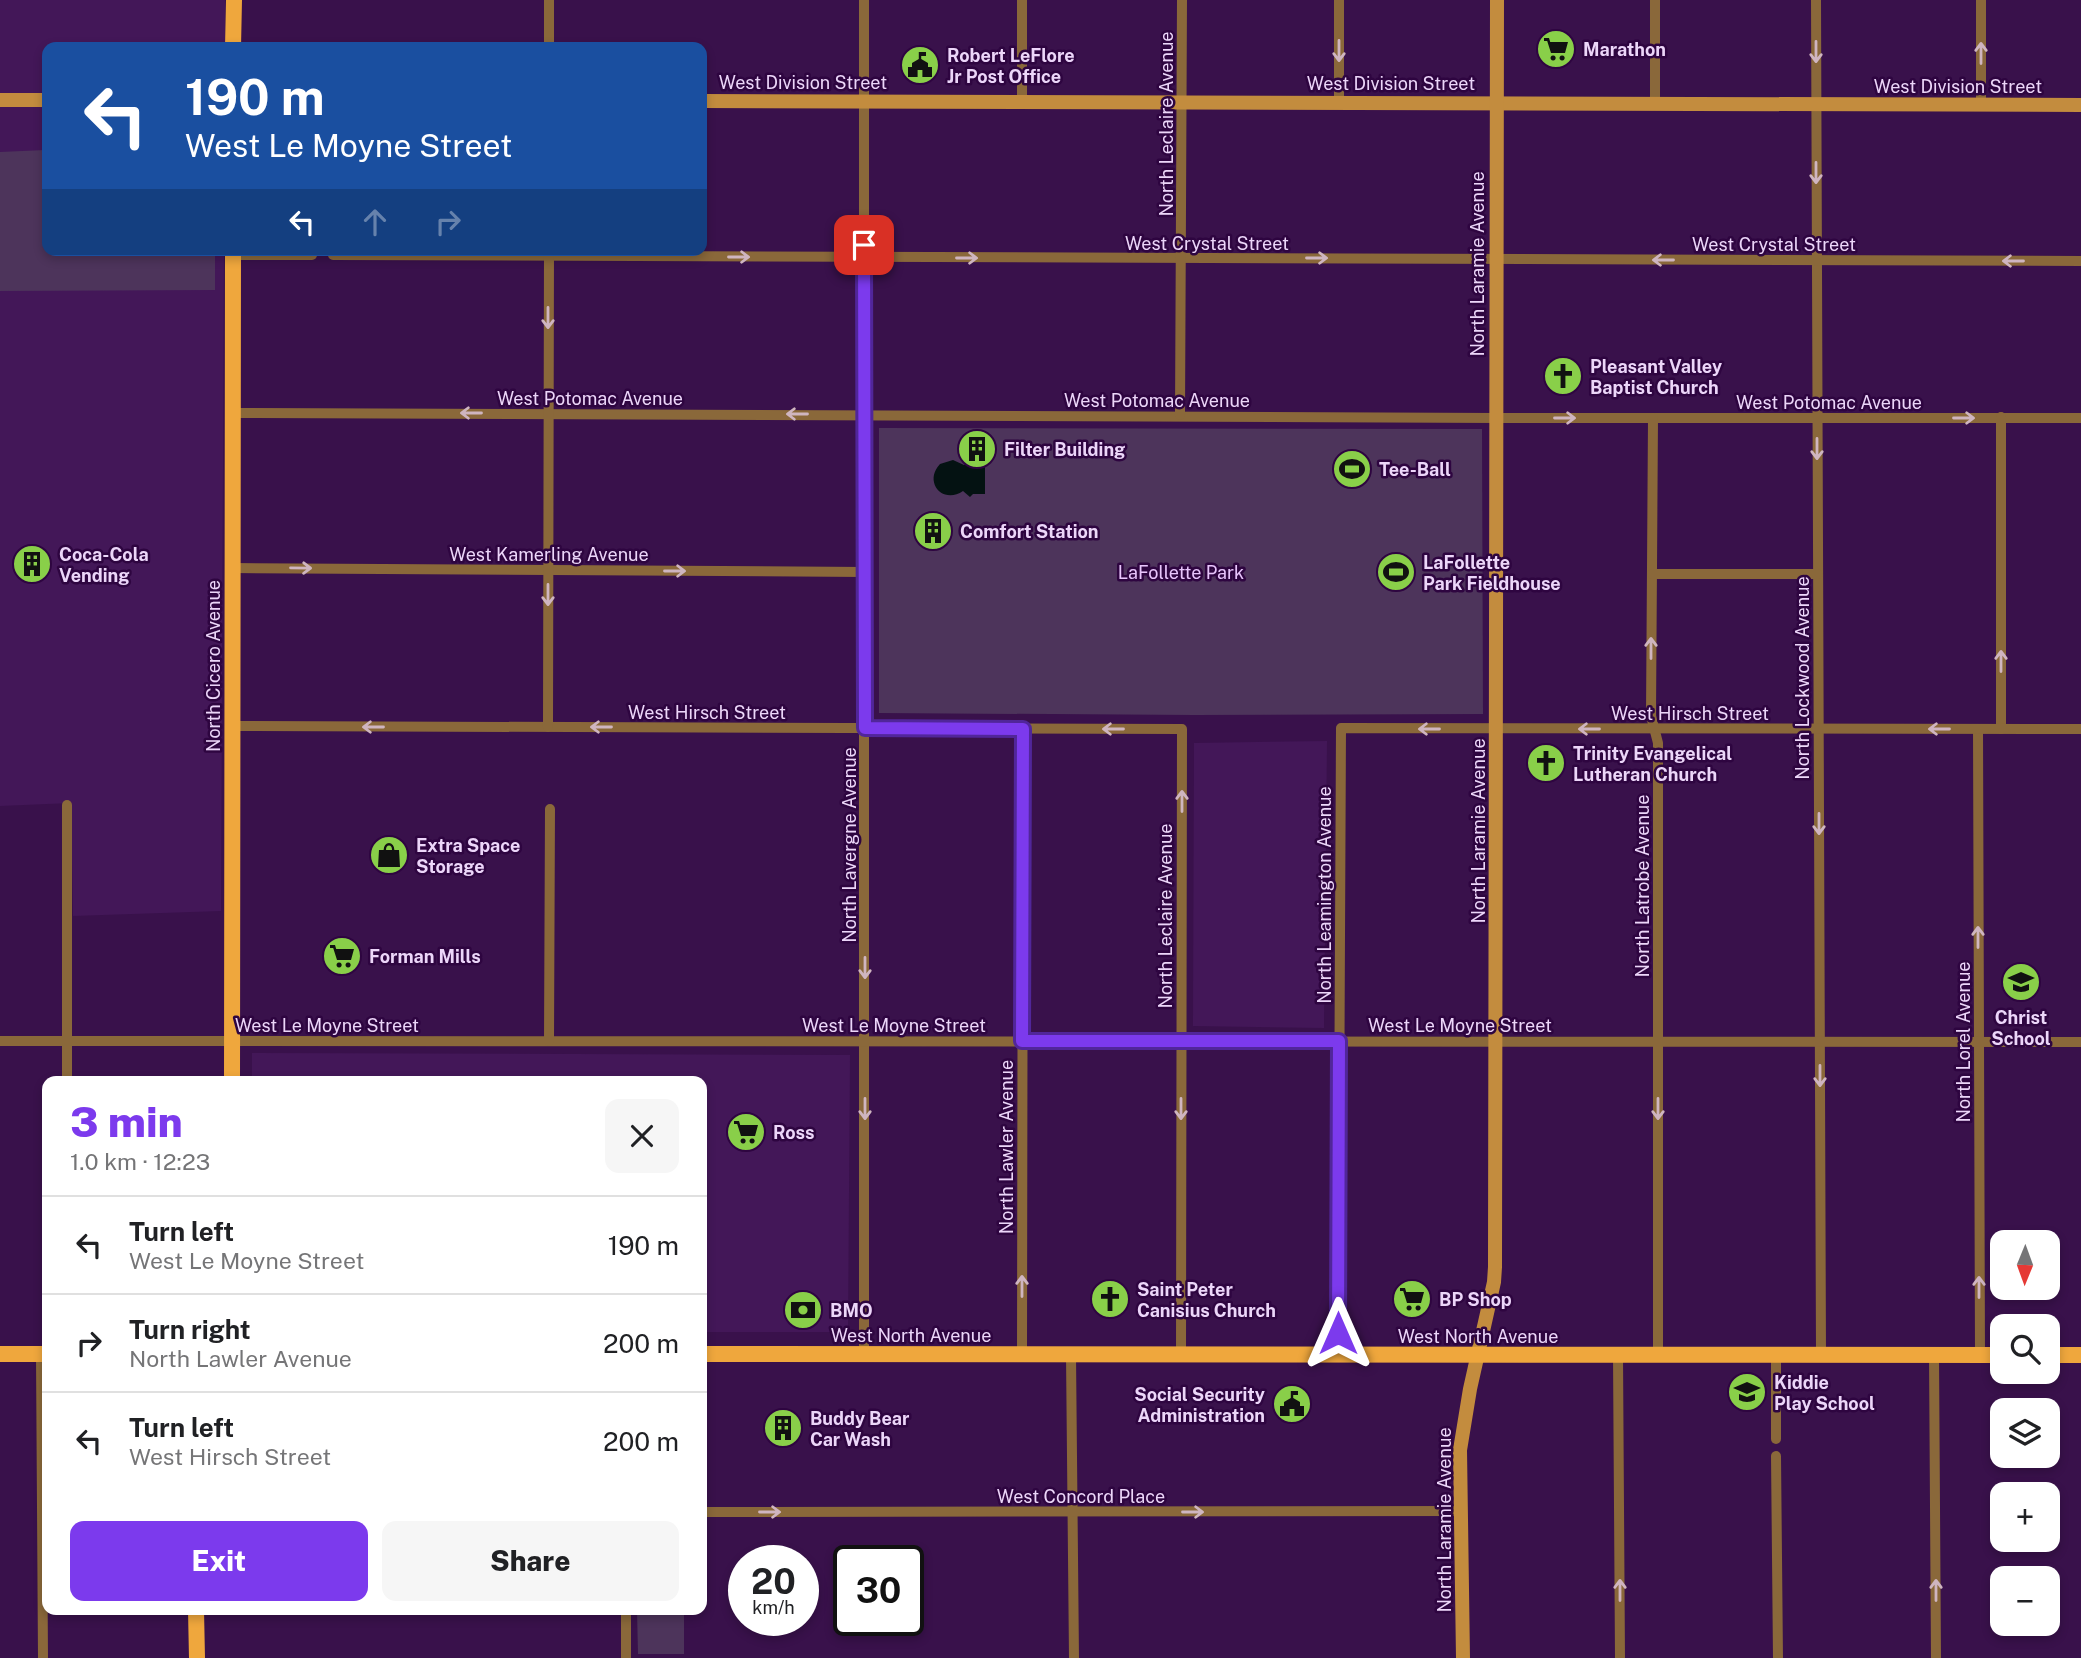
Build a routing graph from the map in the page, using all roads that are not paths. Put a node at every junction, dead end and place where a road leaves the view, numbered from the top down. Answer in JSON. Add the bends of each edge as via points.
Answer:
{"nodes":[{"id":1,"x":233,"y":0,"type":"edge"},
{"id":2,"x":549,"y":0,"type":"edge"},
{"id":3,"x":864,"y":0,"type":"edge"},
{"id":4,"x":1022,"y":0,"type":"edge"},
{"id":5,"x":1182,"y":0,"type":"edge"},
{"id":6,"x":1339,"y":0,"type":"edge"},
{"id":7,"x":1497,"y":0,"type":"edge"},
{"id":8,"x":1656,"y":0,"type":"edge"},
{"id":9,"x":1816,"y":0,"type":"edge"},
{"id":10,"x":1981,"y":0,"type":"edge"},
{"id":11,"x":233,"y":42,"type":"edge"},
{"id":12,"x":549,"y":42,"type":"edge"},
{"id":13,"x":0,"y":100,"type":"edge"},
{"id":14,"x":42,"y":100,"type":"edge"},
{"id":15,"x":707,"y":101,"type":"edge"},
{"id":16,"x":864,"y":101,"type":"junction"},
{"id":17,"x":1021,"y":102,"type":"junction"},
{"id":18,"x":1182,"y":102,"type":"junction"},
{"id":19,"x":1339,"y":103,"type":"junction"},
{"id":20,"x":1496,"y":103,"type":"junction"},
{"id":21,"x":1656,"y":104,"type":"junction"},
{"id":22,"x":1816,"y":105,"type":"junction"},
{"id":23,"x":1981,"y":105,"type":"junction"},
{"id":24,"x":2081,"y":105,"type":"edge"},
{"id":25,"x":233,"y":256,"type":"edge"},
{"id":26,"x":548,"y":256,"type":"edge"},
{"id":27,"x":706,"y":256,"type":"edge"},
{"id":28,"x":864,"y":258,"type":"junction"},
{"id":29,"x":1181,"y":258,"type":"junction"},
{"id":30,"x":1497,"y":259,"type":"junction"},
{"id":31,"x":1817,"y":260,"type":"junction"},
{"id":32,"x":2081,"y":261,"type":"edge"},
{"id":33,"x":233,"y":413,"type":"junction"},
{"id":34,"x":548,"y":414,"type":"junction"},
{"id":35,"x":865,"y":414,"type":"junction"},
{"id":36,"x":1180,"y":415,"type":"junction"},
{"id":37,"x":2001,"y":417,"type":"junction"},
{"id":38,"x":1497,"y":418,"type":"junction"},
{"id":39,"x":1653,"y":418,"type":"junction"},
{"id":40,"x":1817,"y":418,"type":"junction"},
{"id":41,"x":2081,"y":418,"type":"edge"},
{"id":42,"x":233,"y":568,"type":"junction"},
{"id":43,"x":548,"y":570,"type":"junction"},
{"id":44,"x":865,"y":572,"type":"junction"},
{"id":45,"x":1652,"y":574,"type":"junction"},
{"id":46,"x":1818,"y":574,"type":"junction"},
{"id":47,"x":232,"y":726,"type":"junction"},
{"id":48,"x":548,"y":727,"type":"junction"},
{"id":49,"x":865,"y":728,"type":"junction"},
{"id":50,"x":1341,"y":728,"type":"joint"},
{"id":51,"x":1023,"y":729,"type":"junction"},
{"id":52,"x":1182,"y":729,"type":"joint"},
{"id":53,"x":1497,"y":729,"type":"junction"},
{"id":54,"x":1654,"y":729,"type":"junction"},
{"id":55,"x":1818,"y":729,"type":"junction"},
{"id":56,"x":1978,"y":729,"type":"junction"},
{"id":57,"x":2001,"y":729,"type":"junction"},
{"id":58,"x":2081,"y":729,"type":"edge"},
{"id":59,"x":67,"y":805,"type":"dead end"},
{"id":60,"x":550,"y":809,"type":"dead end"},
{"id":61,"x":232,"y":1040,"type":"junction"},
{"id":62,"x":0,"y":1041,"type":"edge"},
{"id":63,"x":67,"y":1041,"type":"junction"},
{"id":64,"x":550,"y":1041,"type":"junction"},
{"id":65,"x":865,"y":1041,"type":"junction"},
{"id":66,"x":1022,"y":1041,"type":"junction"},
{"id":67,"x":1181,"y":1041,"type":"junction"},
{"id":68,"x":1339,"y":1041,"type":"junction"},
{"id":69,"x":1497,"y":1041,"type":"junction"},
{"id":70,"x":1658,"y":1041,"type":"junction"},
{"id":71,"x":1819,"y":1041,"type":"junction"},
{"id":72,"x":1978,"y":1041,"type":"junction"},
{"id":73,"x":2081,"y":1042,"type":"edge"},
{"id":74,"x":67,"y":1076,"type":"edge"},
{"id":75,"x":232,"y":1076,"type":"edge"},
{"id":76,"x":0,"y":1354,"type":"edge"},
{"id":77,"x":42,"y":1354,"type":"edge"},
{"id":78,"x":707,"y":1354,"type":"edge"},
{"id":79,"x":864,"y":1354,"type":"junction"},
{"id":80,"x":1022,"y":1355,"type":"junction"},
{"id":81,"x":1071,"y":1355,"type":"junction"},
{"id":82,"x":1181,"y":1355,"type":"junction"},
{"id":83,"x":1338,"y":1355,"type":"junction"},
{"id":84,"x":1476,"y":1355,"type":"junction"},
{"id":85,"x":1618,"y":1355,"type":"junction"},
{"id":86,"x":1658,"y":1355,"type":"junction"},
{"id":87,"x":1776,"y":1355,"type":"junction"},
{"id":88,"x":1821,"y":1355,"type":"junction"},
{"id":89,"x":1934,"y":1355,"type":"junction"},
{"id":90,"x":1980,"y":1355,"type":"junction"},
{"id":91,"x":1990,"y":1355,"type":"edge"},
{"id":92,"x":2060,"y":1355,"type":"edge"},
{"id":93,"x":2081,"y":1355,"type":"edge"},
{"id":94,"x":1776,"y":1439,"type":"dead end"},
{"id":95,"x":1776,"y":1456,"type":"dead end"},
{"id":96,"x":1073,"y":1511,"type":"junction"},
{"id":97,"x":1461,"y":1511,"type":"junction"},
{"id":98,"x":707,"y":1512,"type":"edge"},
{"id":99,"x":43,"y":1615,"type":"edge"},
{"id":100,"x":196,"y":1615,"type":"edge"},
{"id":101,"x":626,"y":1615,"type":"edge"},
{"id":102,"x":43,"y":1658,"type":"edge"},
{"id":103,"x":197,"y":1658,"type":"edge"},
{"id":104,"x":626,"y":1658,"type":"edge"},
{"id":105,"x":1074,"y":1658,"type":"edge"},
{"id":106,"x":1462,"y":1658,"type":"edge"},
{"id":107,"x":1620,"y":1658,"type":"edge"},
{"id":108,"x":1778,"y":1658,"type":"edge"},
{"id":109,"x":1936,"y":1658,"type":"edge"}],
"edges":[{"from":1,"to":11,"type":"main road"},
{"from":2,"to":12,"type":"street"},
{"from":3,"to":16,"type":"street","name":"North Lavergne Avenue"},
{"from":4,"to":17,"type":"street"},
{"from":5,"to":18,"type":"street","name":"North Leclaire Avenue"},
{"from":6,"to":19,"type":"street","one_way":true},
{"from":7,"to":20,"type":"street","name":"North Laramie Avenue"},
{"from":8,"to":21,"type":"street"},
{"from":9,"to":22,"type":"street","name":"North Lockwood Avenue","one_way":true},
{"from":23,"to":10,"type":"street","one_way":true},
{"from":13,"to":14,"type":"street"},
{"from":15,"to":16,"type":"street","name":"West Division Street"},
{"from":16,"to":17,"type":"street","name":"West Division Street"},
{"from":16,"to":28,"type":"street","name":"North Lavergne Avenue"},
{"from":17,"to":18,"type":"street","name":"West Division Street"},
{"from":18,"to":19,"type":"street","name":"West Division Street"},
{"from":18,"to":29,"type":"street","name":"North Leclaire Avenue"},
{"from":19,"to":20,"type":"street","name":"West Division Street"},
{"from":20,"to":21,"type":"street","name":"West Division Street"},
{"from":20,"to":30,"type":"street","name":"North Laramie Avenue"},
{"from":21,"to":22,"type":"street","name":"West Division Street"},
{"from":22,"to":23,"type":"street","name":"West Division Street"},
{"from":22,"to":31,"type":"street","name":"North Lockwood Avenue","one_way":true},
{"from":23,"to":24,"type":"street","name":"West Division Street"},
{"from":25,"to":33,"type":"main road","name":"North Cicero Avenue"},
{"from":26,"to":34,"type":"street","one_way":true},
{"from":27,"to":28,"type":"street","name":"West Crystal Street","one_way":true},
{"from":28,"to":29,"type":"street","name":"West Crystal Street","one_way":true},
{"from":28,"to":35,"type":"street","name":"North Lavergne Avenue"},
{"from":29,"to":30,"type":"street","name":"West Crystal Street","one_way":true},
{"from":29,"to":36,"type":"street","name":"North Leclaire Avenue"},
{"from":31,"to":30,"type":"street","name":"West Crystal Street","one_way":true},
{"from":30,"to":38,"type":"street","name":"North Laramie Avenue"},
{"from":32,"to":31,"type":"street","name":"West Crystal Street","one_way":true},
{"from":31,"to":40,"type":"street","name":"North Lockwood Avenue"},
{"from":34,"to":33,"type":"street","name":"West Potomac Avenue","one_way":true},
{"from":33,"to":42,"type":"main road","name":"North Cicero Avenue"},
{"from":35,"to":34,"type":"street","name":"West Potomac Avenue","one_way":true},
{"from":34,"to":43,"type":"street"},
{"from":35,"to":36,"type":"street","name":"West Potomac Avenue"},
{"from":35,"to":44,"type":"street","name":"North Lavergne Avenue"},
{"from":36,"to":38,"type":"street","name":"West Potomac Avenue"},
{"from":40,"to":37,"type":"street","name":"West Potomac Avenue","one_way":true},
{"from":37,"to":41,"type":"street","name":"West Potomac Avenue"},
{"from":57,"to":37,"type":"street","one_way":true},
{"from":38,"to":39,"type":"street","name":"West Potomac Avenue","one_way":true},
{"from":38,"to":53,"type":"street","name":"North Laramie Avenue"},
{"from":39,"to":40,"type":"street","name":"West Potomac Avenue"},
{"from":39,"to":45,"type":"street","name":"North Latrobe Avenue"},
{"from":40,"to":46,"type":"street","name":"North Lockwood Avenue","one_way":true},
{"from":42,"to":43,"type":"street","name":"West Kamerling Avenue","one_way":true},
{"from":42,"to":47,"type":"main road","name":"North Cicero Avenue"},
{"from":43,"to":44,"type":"street","name":"West Kamerling Avenue","one_way":true},
{"from":43,"to":48,"type":"street","one_way":true},
{"from":44,"to":49,"type":"street","name":"North Lavergne Avenue"},
{"from":45,"to":46,"type":"street"},
{"from":54,"to":45,"type":"street","name":"North Latrobe Avenue","one_way":true},
{"from":46,"to":55,"type":"street","name":"North Lockwood Avenue"},
{"from":48,"to":47,"type":"street","name":"West Hirsch Street","one_way":true},
{"from":47,"to":61,"type":"main road","name":"North Cicero Avenue"},
{"from":49,"to":48,"type":"street","name":"West Hirsch Street","one_way":true},
{"from":49,"to":51,"type":"street","name":"West Hirsch Street"},
{"from":49,"to":65,"type":"street","name":"North Lavergne Avenue","one_way":true},
{"from":53,"to":50,"type":"street","name":"West Hirsch Street","one_way":true},
{"from":50,"to":68,"type":"street","name":"North Leamington Avenue"},
{"from":52,"to":51,"type":"street","name":"West Hirsch Street","one_way":true},
{"from":51,"to":66,"type":"street","name":"North Lawler Avenue"},
{"from":67,"to":52,"type":"street","name":"North Leclaire Avenue","one_way":true},
{"from":54,"to":53,"type":"street","name":"West Hirsch Street","one_way":true},
{"from":53,"to":69,"type":"street","name":"North Laramie Avenue"},
{"from":54,"to":55,"type":"street","name":"West Hirsch Street"},
{"from":54,"to":70,"type":"street","name":"North Latrobe Avenue","via":[[1658,743]]},
{"from":56,"to":55,"type":"street","name":"West Hirsch Street","one_way":true},
{"from":55,"to":71,"type":"street","name":"North Lockwood Avenue","one_way":true},
{"from":56,"to":57,"type":"street","name":"West Hirsch Street"},
{"from":72,"to":56,"type":"street","name":"North Lorel Avenue","one_way":true},
{"from":57,"to":58,"type":"street","name":"West Hirsch Street"},
{"from":59,"to":63,"type":"street"},
{"from":60,"to":64,"type":"street"},
{"from":61,"to":63,"type":"street","name":"West Le Moyne Street"},
{"from":61,"to":64,"type":"street","name":"West Le Moyne Street"},
{"from":61,"to":75,"type":"main road","name":"North Cicero Avenue"},
{"from":62,"to":63,"type":"street","name":"West Le Moyne Street"},
{"from":63,"to":74,"type":"street"},
{"from":64,"to":65,"type":"street","name":"West Le Moyne Street"},
{"from":65,"to":66,"type":"street","name":"West Le Moyne Street"},
{"from":65,"to":79,"type":"street","name":"North Lavergne Avenue","one_way":true},
{"from":66,"to":67,"type":"street","name":"West Le Moyne Street"},
{"from":80,"to":66,"type":"street","name":"North Lawler Avenue","one_way":true},
{"from":67,"to":68,"type":"street","name":"West Le Moyne Street"},
{"from":67,"to":82,"type":"street","name":"North Leclaire Avenue","one_way":true},
{"from":68,"to":69,"type":"street","name":"West Le Moyne Street"},
{"from":68,"to":83,"type":"street","name":"North Leamington Avenue"},
{"from":69,"to":70,"type":"street","name":"West Le Moyne Street"},
{"from":69,"to":84,"type":"street","name":"North Laramie Avenue","via":[[1494,1282]]},
{"from":70,"to":71,"type":"street","name":"West Le Moyne Street"},
{"from":70,"to":86,"type":"street","name":"North Latrobe Avenue","one_way":true},
{"from":71,"to":72,"type":"street","name":"West Le Moyne Street"},
{"from":71,"to":88,"type":"street","name":"North Lockwood Avenue","one_way":true},
{"from":72,"to":73,"type":"street","name":"West Le Moyne Street"},
{"from":90,"to":72,"type":"street","name":"North Lorel Avenue","one_way":true},
{"from":76,"to":77,"type":"main road"},
{"from":78,"to":79,"type":"main road","name":"West North Avenue"},
{"from":79,"to":80,"type":"main road","name":"West North Avenue"},
{"from":80,"to":81,"type":"main road","name":"West North Avenue"},
{"from":81,"to":82,"type":"main road","name":"West North Avenue"},
{"from":81,"to":96,"type":"street"},
{"from":82,"to":83,"type":"main road","name":"West North Avenue"},
{"from":83,"to":84,"type":"main road","name":"West North Avenue"},
{"from":84,"to":85,"type":"main road","name":"West North Avenue"},
{"from":84,"to":97,"type":"street","name":"North Laramie Avenue","via":[[1460,1451]]},
{"from":85,"to":86,"type":"main road","name":"West North Avenue"},
{"from":107,"to":85,"type":"street","one_way":true},
{"from":86,"to":87,"type":"main road","name":"West North Avenue"},
{"from":87,"to":88,"type":"main road","name":"West North Avenue"},
{"from":87,"to":94,"type":"street"},
{"from":88,"to":89,"type":"main road","name":"West North Avenue"},
{"from":89,"to":90,"type":"main road","name":"West North Avenue"},
{"from":109,"to":89,"type":"street","one_way":true},
{"from":90,"to":91,"type":"main road","name":"West North Avenue"},
{"from":92,"to":93,"type":"main road"},
{"from":95,"to":108,"type":"street"},
{"from":96,"to":97,"type":"street","name":"West Concord Place","one_way":true},
{"from":98,"to":96,"type":"street","name":"West Concord Place","one_way":true},
{"from":96,"to":105,"type":"street"},
{"from":97,"to":106,"type":"street","name":"North Laramie Avenue"},
{"from":99,"to":102,"type":"street"},
{"from":100,"to":103,"type":"main road"},
{"from":101,"to":104,"type":"street"}]}
